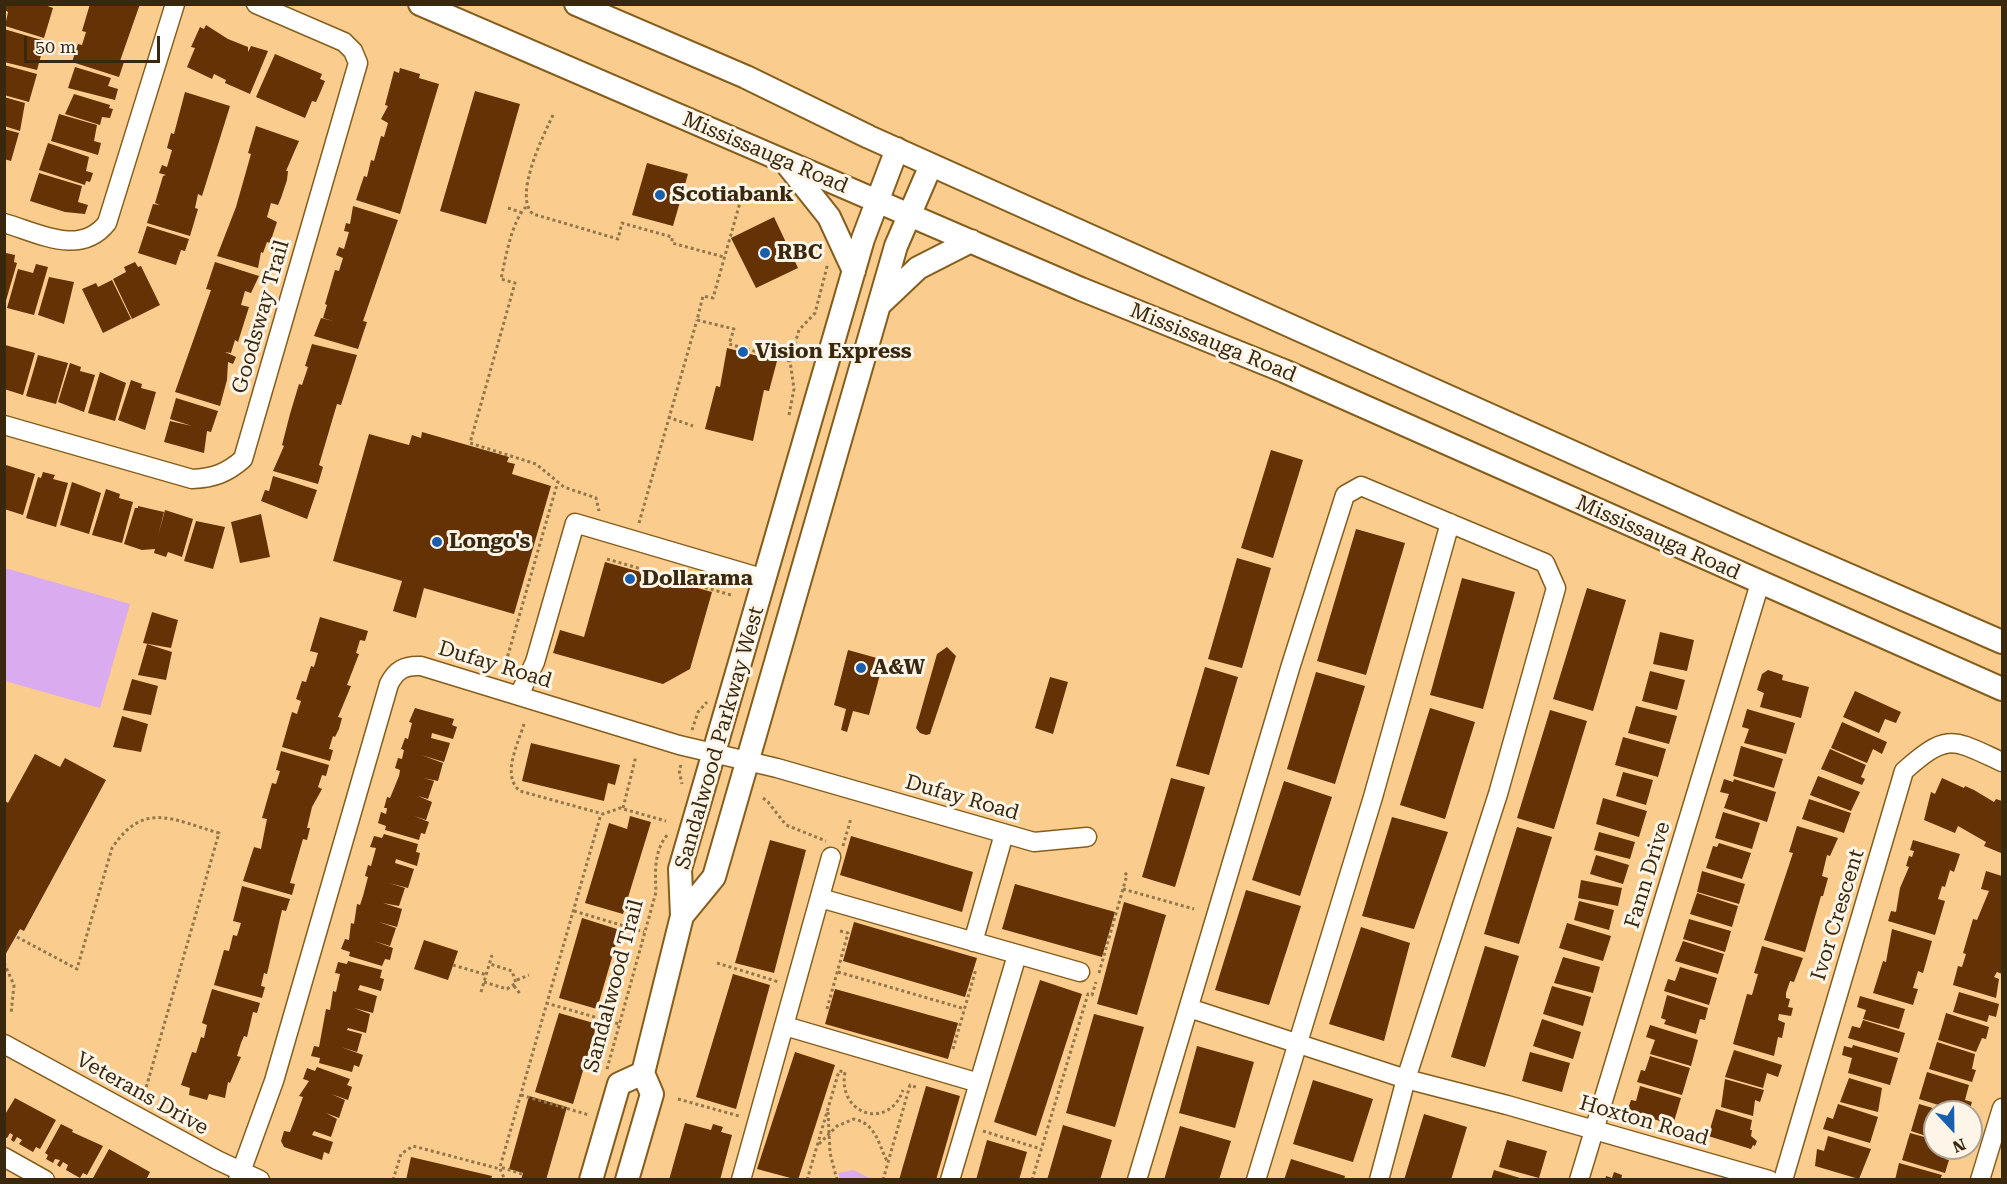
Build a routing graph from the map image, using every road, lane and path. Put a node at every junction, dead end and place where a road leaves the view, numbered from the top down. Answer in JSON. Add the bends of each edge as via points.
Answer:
{"nodes":[{"id":1,"x":176,"y":4,"type":"edge"},
{"id":2,"x":256,"y":4,"type":"edge"},
{"id":3,"x":420,"y":4,"type":"edge"},
{"id":4,"x":576,"y":4,"type":"edge"},
{"id":5,"x":553,"y":115,"type":"dead end"},
{"id":6,"x":897,"y":149,"type":"junction"},
{"id":7,"x":783,"y":160,"type":"junction"},
{"id":8,"x":931,"y":165,"type":"junction"},
{"id":9,"x":741,"y":199,"type":"dead end"},
{"id":10,"x":877,"y":201,"type":"junction"},
{"id":11,"x":526,"y":207,"type":"junction"},
{"id":12,"x":507,"y":208,"type":"dead end"},
{"id":13,"x":520,"y":212,"type":"junction"},
{"id":14,"x":909,"y":214,"type":"junction"},
{"id":15,"x":4,"y":223,"type":"edge"},
{"id":16,"x":971,"y":241,"type":"junction"},
{"id":17,"x":724,"y":257,"type":"junction"},
{"id":18,"x":854,"y":271,"type":"junction"},
{"id":19,"x":878,"y":306,"type":"junction"},
{"id":20,"x":697,"y":320,"type":"junction"},
{"id":21,"x":790,"y":361,"type":"dead end"},
{"id":22,"x":668,"y":417,"type":"junction"},
{"id":23,"x":4,"y":425,"type":"edge"},
{"id":24,"x":693,"y":426,"type":"dead end"},
{"id":25,"x":558,"y":482,"type":"junction"},
{"id":26,"x":603,"y":514,"type":"dead end"},
{"id":27,"x":632,"y":523,"type":"dead end"},
{"id":28,"x":1450,"y":523,"type":"junction"},
{"id":29,"x":607,"y":559,"type":"dead end"},
{"id":30,"x":765,"y":579,"type":"junction"},
{"id":31,"x":1760,"y":583,"type":"junction"},
{"id":32,"x":731,"y":595,"type":"dead end"},
{"id":33,"x":2002,"y":642,"type":"edge"},
{"id":34,"x":506,"y":662,"type":"dead end"},
{"id":35,"x":2002,"y":689,"type":"edge"},
{"id":36,"x":519,"y":695,"type":"junction"},
{"id":37,"x":524,"y":724,"type":"dead end"},
{"id":38,"x":715,"y":753,"type":"junction"},
{"id":39,"x":636,"y":756,"type":"dead end"},
{"id":40,"x":746,"y":761,"type":"junction"},
{"id":41,"x":2002,"y":762,"type":"edge"},
{"id":42,"x":679,"y":770,"type":"dead end"},
{"id":43,"x":684,"y":792,"type":"dead end"},
{"id":44,"x":763,"y":798,"type":"dead end"},
{"id":45,"x":622,"y":808,"type":"junction"},
{"id":46,"x":601,"y":814,"type":"junction"},
{"id":47,"x":851,"y":818,"type":"dead end"},
{"id":48,"x":666,"y":821,"type":"dead end"},
{"id":49,"x":674,"y":828,"type":"dead end"},
{"id":50,"x":1004,"y":834,"type":"junction"},
{"id":51,"x":1087,"y":837,"type":"dead end"},
{"id":52,"x":831,"y":857,"type":"dead end"},
{"id":53,"x":1123,"y":871,"type":"dead end"},
{"id":54,"x":1123,"y":889,"type":"junction"},
{"id":55,"x":820,"y":898,"type":"junction"},
{"id":56,"x":1194,"y":909,"type":"dead end"},
{"id":57,"x":573,"y":910,"type":"junction"},
{"id":58,"x":682,"y":916,"type":"junction"},
{"id":59,"x":840,"y":930,"type":"dead end"},
{"id":60,"x":644,"y":932,"type":"junction"},
{"id":61,"x":17,"y":937,"type":"dead end"},
{"id":62,"x":973,"y":942,"type":"junction"},
{"id":63,"x":492,"y":955,"type":"dead end"},
{"id":64,"x":1017,"y":955,"type":"junction"},
{"id":65,"x":4,"y":963,"type":"edge"},
{"id":66,"x":717,"y":963,"type":"dead end"},
{"id":67,"x":490,"y":964,"type":"junction"},
{"id":68,"x":453,"y":965,"type":"dead end"},
{"id":69,"x":976,"y":969,"type":"dead end"},
{"id":70,"x":837,"y":972,"type":"junction"},
{"id":71,"x":1080,"y":972,"type":"dead end"},
{"id":72,"x":487,"y":975,"type":"junction"},
{"id":73,"x":529,"y":975,"type":"dead end"},
{"id":74,"x":516,"y":980,"type":"junction"},
{"id":75,"x":484,"y":982,"type":"junction"},
{"id":76,"x":786,"y":984,"type":"dead end"},
{"id":77,"x":514,"y":986,"type":"junction"},
{"id":78,"x":481,"y":992,"type":"dead end"},
{"id":79,"x":521,"y":995,"type":"dead end"},
{"id":80,"x":546,"y":1003,"type":"junction"},
{"id":81,"x":1189,"y":1008,"type":"junction"},
{"id":82,"x":827,"y":1009,"type":"dead end"},
{"id":83,"x":965,"y":1009,"type":"junction"},
{"id":84,"x":11,"y":1014,"type":"dead end"},
{"id":85,"x":619,"y":1024,"type":"junction"},
{"id":86,"x":785,"y":1026,"type":"junction"},
{"id":87,"x":1298,"y":1042,"type":"junction"},
{"id":88,"x":4,"y":1044,"type":"edge"},
{"id":89,"x":953,"y":1049,"type":"dead end"},
{"id":90,"x":606,"y":1070,"type":"dead end"},
{"id":91,"x":643,"y":1073,"type":"junction"},
{"id":92,"x":1406,"y":1079,"type":"junction"},
{"id":93,"x":979,"y":1083,"type":"junction"},
{"id":94,"x":147,"y":1088,"type":"dead end"},
{"id":95,"x":918,"y":1088,"type":"dead end"},
{"id":96,"x":903,"y":1090,"type":"dead end"},
{"id":97,"x":520,"y":1094,"type":"junction"},
{"id":98,"x":678,"y":1099,"type":"dead end"},
{"id":99,"x":2002,"y":1108,"type":"edge"},
{"id":100,"x":828,"y":1110,"type":"junction"},
{"id":101,"x":866,"y":1113,"type":"junction"},
{"id":102,"x":594,"y":1117,"type":"dead end"},
{"id":103,"x":747,"y":1119,"type":"dead end"},
{"id":104,"x":862,"y":1121,"type":"junction"},
{"id":105,"x":976,"y":1129,"type":"dead end"},
{"id":106,"x":1595,"y":1130,"type":"junction"},
{"id":107,"x":830,"y":1132,"type":"junction"},
{"id":108,"x":817,"y":1145,"type":"junction"},
{"id":109,"x":1041,"y":1149,"type":"junction"},
{"id":110,"x":4,"y":1157,"type":"edge"},
{"id":111,"x":888,"y":1162,"type":"junction"},
{"id":112,"x":500,"y":1168,"type":"junction"},
{"id":113,"x":522,"y":1174,"type":"dead end"},
{"id":114,"x":239,"y":1175,"type":"edge"},
{"id":115,"x":45,"y":1179,"type":"edge"},
{"id":116,"x":260,"y":1179,"type":"edge"},
{"id":117,"x":393,"y":1179,"type":"edge"},
{"id":118,"x":505,"y":1179,"type":"edge"},
{"id":119,"x":591,"y":1179,"type":"edge"},
{"id":120,"x":627,"y":1179,"type":"edge"},
{"id":121,"x":741,"y":1179,"type":"edge"},
{"id":122,"x":807,"y":1179,"type":"edge"},
{"id":123,"x":837,"y":1179,"type":"edge"},
{"id":124,"x":883,"y":1179,"type":"edge"},
{"id":125,"x":950,"y":1179,"type":"edge"},
{"id":126,"x":1032,"y":1179,"type":"edge"},
{"id":127,"x":1137,"y":1179,"type":"edge"},
{"id":128,"x":1256,"y":1179,"type":"edge"},
{"id":129,"x":1379,"y":1179,"type":"edge"},
{"id":130,"x":1579,"y":1179,"type":"edge"},
{"id":131,"x":1769,"y":1179,"type":"edge"},
{"id":132,"x":1783,"y":1179,"type":"edge"},
{"id":133,"x":1980,"y":1179,"type":"edge"}],
"edges":[{"from":1,"to":15,"type":"street","via":[[107,223],[91,239],[69,242]]},
{"from":2,"to":23,"type":"street","name":"Goodsway Trail","via":[[344,42],[358,63],[243,459],[229,471],[211,478],[192,479]]},
{"from":3,"to":7,"type":"main road","name":"Mississauga Road"},
{"from":4,"to":6,"type":"main road","name":"Mississauga Road","via":[[746,77]]},
{"from":5,"to":11,"type":"path","via":[[541,139],[524,196]]},
{"from":6,"to":8,"type":"main road","name":"Mississauga Road"},
{"from":6,"to":10,"type":"main road","name":"Sandalwood Parkway West"},
{"from":7,"to":10,"type":"main road","name":"Mississauga Road"},
{"from":7,"to":18,"type":"main road","via":[[829,217]]},
{"from":8,"to":14,"type":"main road","name":"Sandalwood Parkway West"},
{"from":8,"to":33,"type":"main road","name":"Mississauga Road"},
{"from":9,"to":17,"type":"path"},
{"from":10,"to":14,"type":"main road","name":"Mississauga Road"},
{"from":10,"to":18,"type":"main road","name":"Sandalwood Parkway West"},
{"from":11,"to":13,"type":"path"},
{"from":11,"to":17,"type":"path","via":[[533,214],[618,239],[622,223],[672,237],[672,243]]},
{"from":12,"to":13,"type":"path"},
{"from":13,"to":25,"type":"path","via":[[501,279],[515,283],[470,443],[536,464]]},
{"from":14,"to":16,"type":"main road","name":"Mississauga Road"},
{"from":14,"to":19,"type":"main road","name":"Sandalwood Parkway West"},
{"from":16,"to":19,"type":"main road","via":[[918,268]]},
{"from":16,"to":31,"type":"main road","name":"Mississauga Road","via":[[1284,371]]},
{"from":17,"to":20,"type":"path","via":[[712,298],[703,296]]},
{"from":18,"to":30,"type":"main road","name":"Sandalwood Parkway West"},
{"from":19,"to":40,"type":"main road","name":"Sandalwood Parkway West"},
{"from":20,"to":21,"type":"path","via":[[734,329],[729,344]]},
{"from":20,"to":22,"type":"path"},
{"from":22,"to":24,"type":"path"},
{"from":22,"to":27,"type":"path","via":[[639,524]]},
{"from":25,"to":26,"type":"path","via":[[596,498]]},
{"from":25,"to":34,"type":"path"},
{"from":28,"to":81,"type":"street","via":[[1361,486],[1345,495]]},
{"from":28,"to":87,"type":"street","via":[[1373,797]]},
{"from":28,"to":92,"type":"street","via":[[1545,563],[1556,588],[1498,794]]},
{"from":29,"to":32,"type":"path"},
{"from":30,"to":36,"type":"street","via":[[575,523],[535,662]]},
{"from":30,"to":38,"type":"main road","name":"Sandalwood Parkway West"},
{"from":31,"to":35,"type":"main road","name":"Mississauga Road"},
{"from":31,"to":106,"type":"street","name":"Fann Drive"},
{"from":36,"to":38,"type":"street","name":"Dufay Road"},
{"from":36,"to":114,"type":"street","name":"Dufay Road","via":[[421,666],[410,665],[393,675],[274,1081]]},
{"from":37,"to":46,"type":"path","via":[[510,773],[516,788]]},
{"from":38,"to":40,"type":"street","name":"Dufay Road"},
{"from":38,"to":58,"type":"main road","name":"Sandalwood Parkway West","via":[[680,869]]},
{"from":39,"to":45,"type":"path"},
{"from":40,"to":50,"type":"street","name":"Dufay Road"},
{"from":40,"to":58,"type":"main road","name":"Sandalwood Parkway West","via":[[714,877]]},
{"from":41,"to":132,"type":"street","name":"Ivor Crescent","via":[[1958,742],[1930,748],[1904,771]]},
{"from":42,"to":43,"type":"path"},
{"from":44,"to":47,"type":"path","via":[[786,825],[842,847]]},
{"from":45,"to":46,"type":"path"},
{"from":45,"to":48,"type":"path"},
{"from":46,"to":57,"type":"path"},
{"from":49,"to":60,"type":"path","name":"Sandalwood Trail","via":[[660,843],[656,892]]},
{"from":50,"to":51,"type":"street","name":"Dufay Road","via":[[1034,842]]},
{"from":50,"to":62,"type":"street"},
{"from":52,"to":55,"type":"street"},
{"from":53,"to":54,"type":"path","via":[[1127,875]]},
{"from":54,"to":56,"type":"path"},
{"from":54,"to":109,"type":"path"},
{"from":55,"to":62,"type":"street"},
{"from":55,"to":86,"type":"street"},
{"from":57,"to":60,"type":"path"},
{"from":57,"to":80,"type":"path"},
{"from":58,"to":91,"type":"main road","name":"Sandalwood Parkway West"},
{"from":59,"to":70,"type":"path","via":[[848,933]]},
{"from":60,"to":85,"type":"path","name":"Sandalwood Trail"},
{"from":61,"to":94,"type":"path","via":[[77,969],[111,848],[123,833],[140,820],[159,816],[219,833]]},
{"from":62,"to":64,"type":"street"},
{"from":63,"to":67,"type":"path"},
{"from":64,"to":71,"type":"street"},
{"from":64,"to":93,"type":"street"},
{"from":65,"to":84,"type":"path","via":[[14,985]]},
{"from":66,"to":76,"type":"path"},
{"from":67,"to":72,"type":"path"},
{"from":67,"to":74,"type":"path","via":[[512,971]]},
{"from":68,"to":72,"type":"path"},
{"from":69,"to":83,"type":"path"},
{"from":70,"to":82,"type":"path"},
{"from":70,"to":83,"type":"path"},
{"from":72,"to":75,"type":"path"},
{"from":73,"to":74,"type":"path"},
{"from":74,"to":77,"type":"path"},
{"from":75,"to":77,"type":"path","via":[[507,989]]},
{"from":75,"to":78,"type":"path"},
{"from":77,"to":79,"type":"path"},
{"from":80,"to":85,"type":"path"},
{"from":80,"to":97,"type":"path"},
{"from":81,"to":87,"type":"street","name":"Hoxton Road"},
{"from":81,"to":127,"type":"street"},
{"from":83,"to":89,"type":"path"},
{"from":85,"to":90,"type":"path","name":"Sandalwood Trail"},
{"from":86,"to":93,"type":"street"},
{"from":86,"to":121,"type":"street"},
{"from":87,"to":92,"type":"street","name":"Hoxton Road"},
{"from":87,"to":128,"type":"street"},
{"from":88,"to":114,"type":"street","name":"Veterans Drive"},
{"from":91,"to":119,"type":"main road","via":[[619,1084]]},
{"from":91,"to":120,"type":"main road","name":"Sandalwood Parkway West","via":[[652,1094]]},
{"from":92,"to":106,"type":"street","name":"Hoxton Road"},
{"from":92,"to":129,"type":"street"},
{"from":93,"to":125,"type":"street"},
{"from":95,"to":111,"type":"path","via":[[910,1085]]},
{"from":96,"to":101,"type":"path","via":[[900,1100],[889,1110]]},
{"from":97,"to":102,"type":"path"},
{"from":97,"to":112,"type":"path"},
{"from":98,"to":103,"type":"path"},
{"from":99,"to":133,"type":"street"},
{"from":100,"to":101,"type":"path","via":[[839,1071],[844,1072],[848,1100]]},
{"from":100,"to":107,"type":"path"},
{"from":100,"to":108,"type":"path"},
{"from":101,"to":104,"type":"path"},
{"from":104,"to":107,"type":"path","via":[[845,1121]]},
{"from":104,"to":111,"type":"path","via":[[877,1136]]},
{"from":105,"to":109,"type":"path"},
{"from":106,"to":130,"type":"street","name":"Fann Drive"},
{"from":106,"to":131,"type":"street","name":"Hoxton Road"},
{"from":107,"to":108,"type":"path"},
{"from":107,"to":123,"type":"path","via":[[830,1153]]},
{"from":108,"to":122,"type":"path"},
{"from":109,"to":126,"type":"path"},
{"from":110,"to":115,"type":"street"},
{"from":111,"to":124,"type":"path"},
{"from":112,"to":113,"type":"path"},
{"from":112,"to":117,"type":"path","via":[[412,1146],[400,1154]]},
{"from":112,"to":118,"type":"path"},
{"from":114,"to":116,"type":"street","name":"Veterans Drive"}]}
